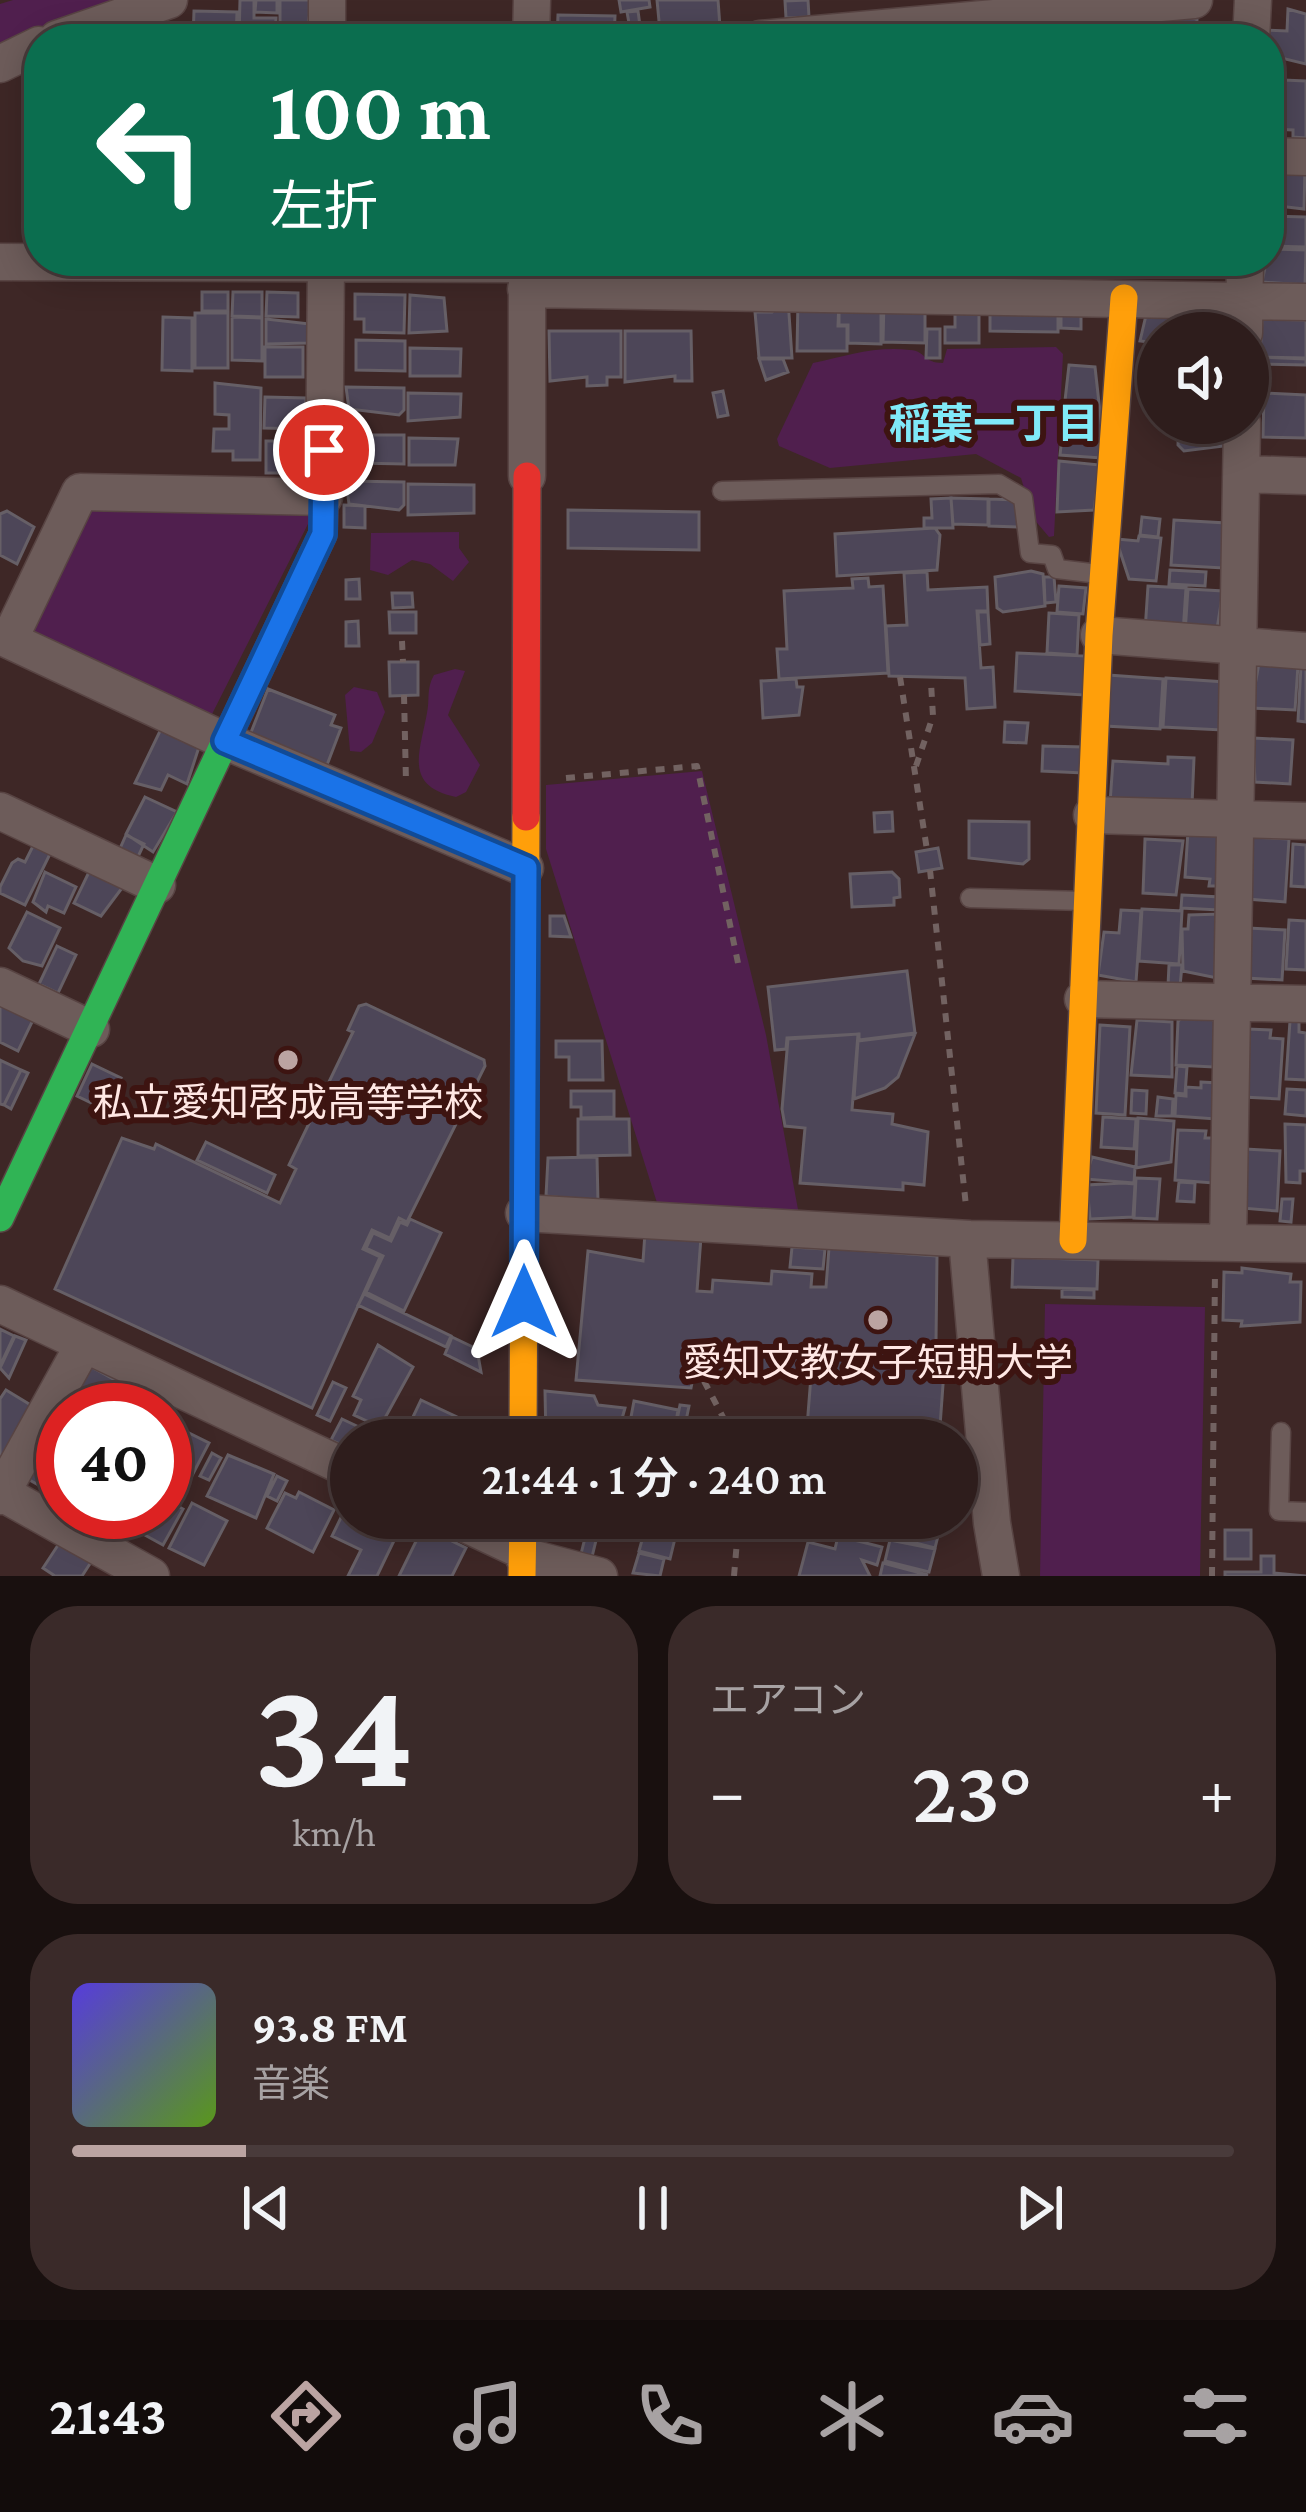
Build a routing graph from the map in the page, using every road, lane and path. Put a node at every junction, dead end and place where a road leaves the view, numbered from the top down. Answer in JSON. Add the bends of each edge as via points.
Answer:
{"nodes":[{"id":1,"x":169,"y":0,"type":"edge"},
{"id":2,"x":1194,"y":0,"type":"edge"},
{"id":3,"x":100,"y":24,"type":"edge"},
{"id":4,"x":927,"y":24,"type":"edge"},
{"id":5,"x":326,"y":276,"type":"edge"},
{"id":6,"x":527,"y":276,"type":"edge"},
{"id":7,"x":619,"y":276,"type":"edge"},
{"id":8,"x":1245,"y":276,"type":"edge"},
{"id":9,"x":1124,"y":298,"type":"junction"},
{"id":10,"x":1306,"y":302,"type":"edge"},
{"id":11,"x":1212,"y":312,"type":"edge"},
{"id":12,"x":1244,"y":312,"type":"edge"},
{"id":13,"x":1265,"y":312,"type":"edge"},
{"id":14,"x":1242,"y":444,"type":"edge"},
{"id":15,"x":1241,"y":474,"type":"junction"},
{"id":16,"x":527,"y":476,"type":"joint"},
{"id":17,"x":1306,"y":476,"type":"edge"},
{"id":18,"x":722,"y":491,"type":"dead end"},
{"id":19,"x":324,"y":497,"type":"junction"},
{"id":20,"x":1104,"y":574,"type":"junction"},
{"id":21,"x":1099,"y":635,"type":"junction"},
{"id":22,"x":4,"y":638,"type":"edge"},
{"id":23,"x":402,"y":641,"type":"dead end"},
{"id":24,"x":1238,"y":645,"type":"junction"},
{"id":25,"x":1306,"y":651,"type":"edge"},
{"id":26,"x":403,"y":662,"type":"dead end"},
{"id":27,"x":900,"y":677,"type":"dead end"},
{"id":28,"x":931,"y":683,"type":"dead end"},
{"id":29,"x":404,"y":695,"type":"dead end"},
{"id":30,"x":225,"y":741,"type":"junction"},
{"id":31,"x":914,"y":770,"type":"junction"},
{"id":32,"x":526,"y":782,"type":"junction"},
{"id":33,"x":406,"y":793,"type":"dead end"},
{"id":34,"x":0,"y":812,"type":"edge"},
{"id":35,"x":1091,"y":815,"type":"junction"},
{"id":36,"x":1235,"y":819,"type":"junction"},
{"id":37,"x":1306,"y":821,"type":"edge"},
{"id":38,"x":926,"y":850,"type":"dead end"},
{"id":39,"x":526,"y":868,"type":"junction"},
{"id":40,"x":930,"y":870,"type":"dead end"},
{"id":41,"x":158,"y":885,"type":"junction"},
{"id":42,"x":970,"y":898,"type":"dead end"},
{"id":43,"x":1088,"y":902,"type":"junction"},
{"id":44,"x":738,"y":963,"type":"dead end"},
{"id":45,"x":0,"y":986,"type":"edge"},
{"id":46,"x":1083,"y":999,"type":"junction"},
{"id":47,"x":1232,"y":1002,"type":"junction"},
{"id":48,"x":1306,"y":1004,"type":"edge"},
{"id":49,"x":91,"y":1029,"type":"junction"},
{"id":50,"x":16,"y":1144,"type":"edge"},
{"id":51,"x":524,"y":1213,"type":"junction"},
{"id":52,"x":0,"y":1218,"type":"edge"},
{"id":53,"x":968,"y":1239,"type":"junction"},
{"id":54,"x":1073,"y":1240,"type":"junction"},
{"id":55,"x":1221,"y":1243,"type":"junction"},
{"id":56,"x":1306,"y":1244,"type":"edge"},
{"id":57,"x":0,"y":1304,"type":"edge"},
{"id":58,"x":84,"y":1344,"type":"junction"},
{"id":59,"x":704,"y":1381,"type":"dead end"},
{"id":60,"x":523,"y":1419,"type":"edge"},
{"id":61,"x":724,"y":1419,"type":"edge"},
{"id":62,"x":1281,"y":1432,"type":"dead end"},
{"id":63,"x":330,"y":1460,"type":"edge"},
{"id":64,"x":1,"y":1493,"type":"edge"},
{"id":65,"x":1306,"y":1512,"type":"edge"},
{"id":66,"x":737,"y":1539,"type":"edge"},
{"id":67,"x":523,"y":1550,"type":"edge"},
{"id":68,"x":151,"y":1576,"type":"edge"},
{"id":69,"x":599,"y":1576,"type":"edge"},
{"id":70,"x":734,"y":1576,"type":"edge"},
{"id":71,"x":1001,"y":1576,"type":"edge"},
{"id":72,"x":1211,"y":1576,"type":"edge"}],
"edges":[{"from":1,"to":3,"type":"street"},
{"from":2,"to":4,"type":"street"},
{"from":5,"to":19,"type":"street"},
{"from":6,"to":16,"type":"street"},
{"from":7,"to":9,"type":"street"},
{"from":8,"to":12,"type":"street"},
{"from":9,"to":11,"type":"street"},
{"from":9,"to":20,"type":"street"},
{"from":10,"to":13,"type":"street"},
{"from":14,"to":15,"type":"street"},
{"from":15,"to":17,"type":"street"},
{"from":15,"to":24,"type":"street"},
{"from":16,"to":32,"type":"street"},
{"from":18,"to":20,"type":"lane","via":[[999,484],[1023,498],[1030,553],[1052,555],[1057,569]]},
{"from":19,"to":22,"type":"street","via":[[80,492]]},
{"from":19,"to":30,"type":"street","via":[[323,534]]},
{"from":20,"to":21,"type":"street"},
{"from":21,"to":24,"type":"street"},
{"from":21,"to":35,"type":"street"},
{"from":22,"to":30,"type":"street"},
{"from":23,"to":26,"type":"path"},
{"from":24,"to":25,"type":"street"},
{"from":24,"to":36,"type":"street"},
{"from":27,"to":31,"type":"path"},
{"from":28,"to":31,"type":"path","via":[[933,716]]},
{"from":29,"to":33,"type":"path"},
{"from":30,"to":39,"type":"street"},
{"from":30,"to":41,"type":"street"},
{"from":31,"to":38,"type":"path"},
{"from":32,"to":39,"type":"street"},
{"from":32,"to":44,"type":"path","via":[[697,766]]},
{"from":34,"to":41,"type":"street"},
{"from":35,"to":36,"type":"street"},
{"from":35,"to":43,"type":"street"},
{"from":36,"to":37,"type":"street"},
{"from":36,"to":47,"type":"street"},
{"from":39,"to":51,"type":"street"},
{"from":40,"to":53,"type":"path"},
{"from":41,"to":49,"type":"street"},
{"from":42,"to":43,"type":"lane"},
{"from":43,"to":46,"type":"street"},
{"from":45,"to":49,"type":"street"},
{"from":46,"to":47,"type":"street"},
{"from":46,"to":54,"type":"street"},
{"from":47,"to":48,"type":"street"},
{"from":47,"to":55,"type":"street"},
{"from":49,"to":50,"type":"street"},
{"from":50,"to":52,"type":"street"},
{"from":51,"to":53,"type":"street"},
{"from":51,"to":60,"type":"street"},
{"from":53,"to":54,"type":"street"},
{"from":53,"to":71,"type":"street"},
{"from":54,"to":55,"type":"street"},
{"from":55,"to":56,"type":"street"},
{"from":55,"to":72,"type":"path"},
{"from":57,"to":58,"type":"street"},
{"from":58,"to":63,"type":"street"},
{"from":58,"to":64,"type":"street"},
{"from":59,"to":61,"type":"path"},
{"from":62,"to":65,"type":"lane","via":[[1279,1511]]},
{"from":64,"to":68,"type":"street"},
{"from":66,"to":70,"type":"path"},
{"from":67,"to":69,"type":"street"}]}
